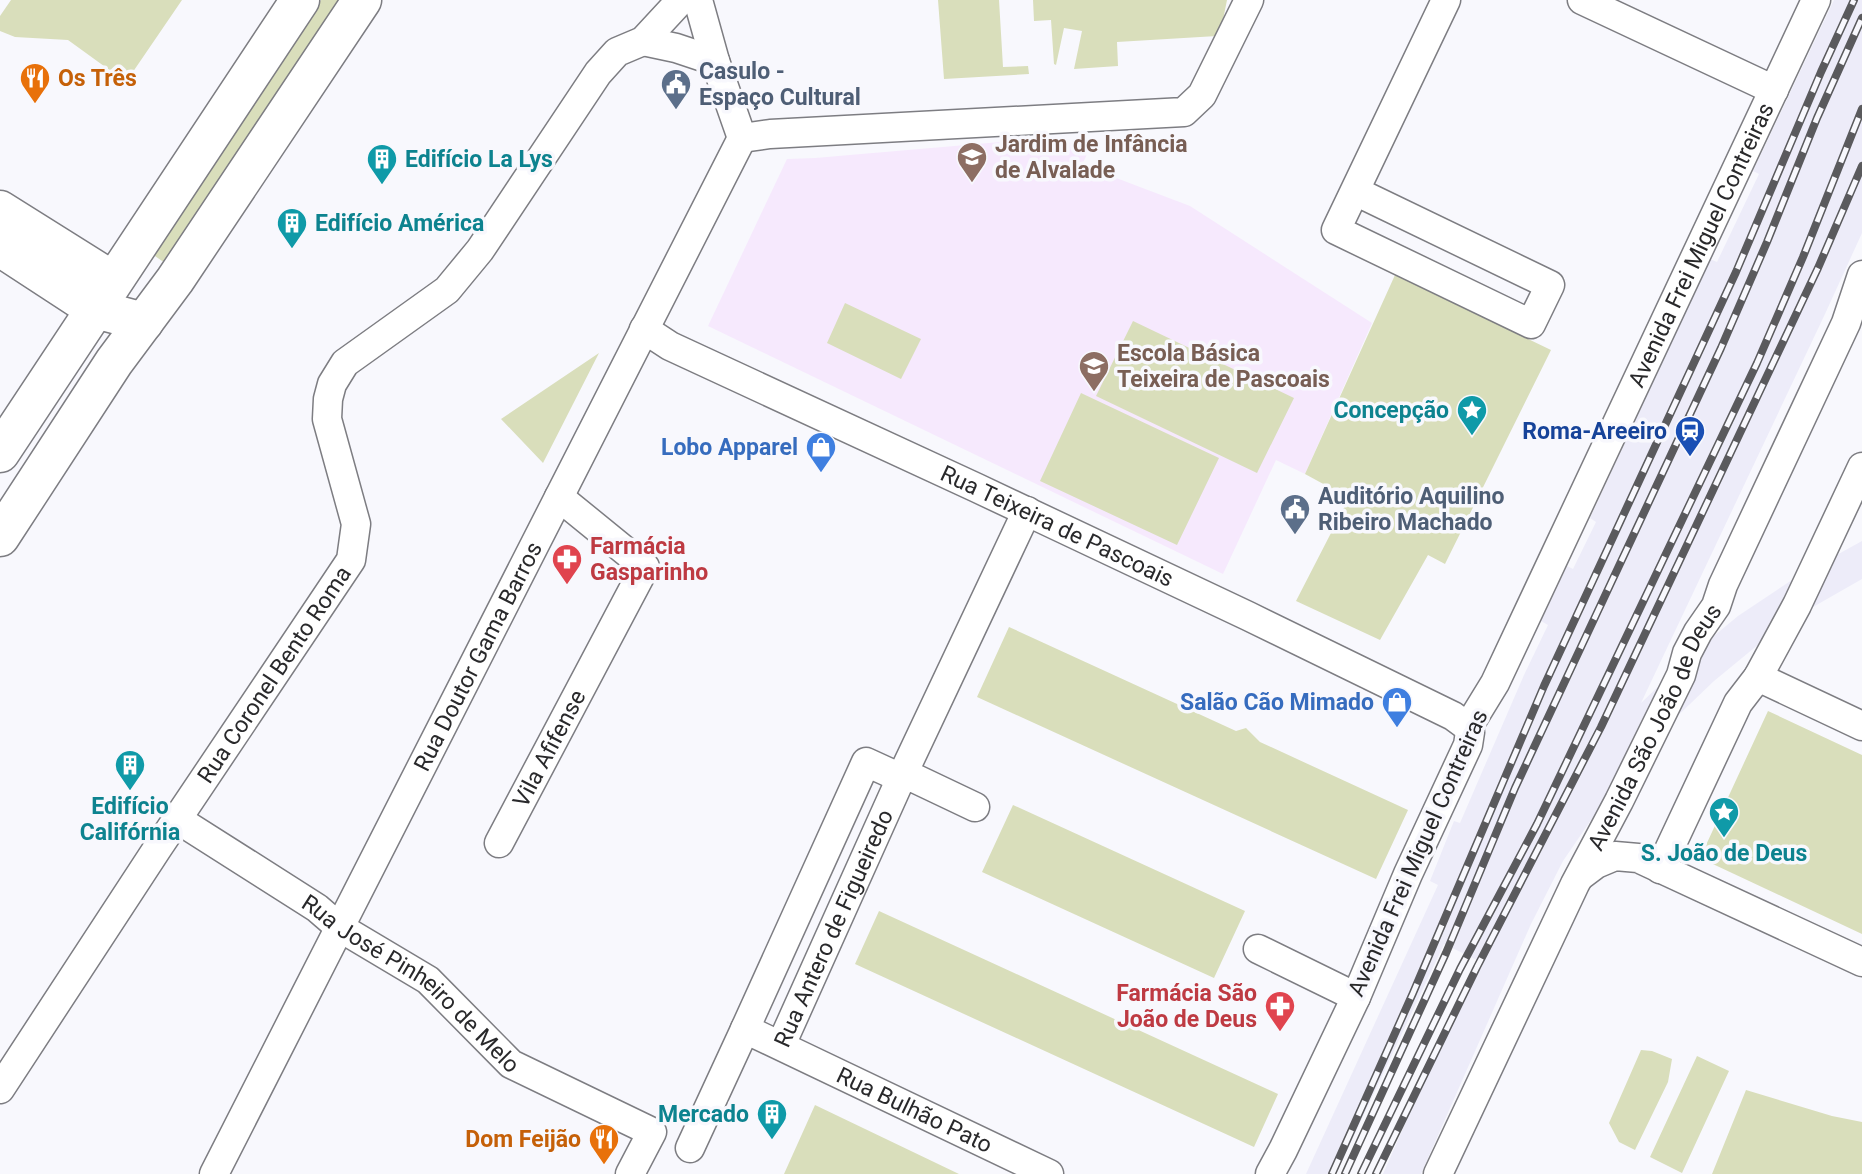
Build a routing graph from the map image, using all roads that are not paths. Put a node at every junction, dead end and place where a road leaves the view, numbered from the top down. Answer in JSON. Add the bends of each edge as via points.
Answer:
{"nodes":[{"id":1,"x":300,"y":0,"type":"edge"},
{"id":2,"x":362,"y":0,"type":"edge"},
{"id":3,"x":681,"y":0,"type":"edge"},
{"id":4,"x":698,"y":0,"type":"edge"},
{"id":5,"x":1249,"y":0,"type":"edge"},
{"id":6,"x":1447,"y":0,"type":"edge"},
{"id":7,"x":1582,"y":0,"type":"edge"},
{"id":8,"x":1816,"y":0,"type":"edge"},
{"id":9,"x":643,"y":41,"type":"junction"},
{"id":10,"x":715,"y":61,"type":"junction"},
{"id":11,"x":1774,"y":90,"type":"junction"},
{"id":12,"x":742,"y":138,"type":"junction"},
{"id":13,"x":1355,"y":191,"type":"junction"},
{"id":14,"x":0,"y":210,"type":"edge"},
{"id":15,"x":0,"y":247,"type":"edge"},
{"id":16,"x":1862,"y":275,"type":"edge"},
{"id":17,"x":104,"y":295,"type":"junction"},
{"id":18,"x":1854,"y":317,"type":"edge"},
{"id":19,"x":144,"y":321,"type":"junction"},
{"id":20,"x":645,"y":329,"type":"junction"},
{"id":21,"x":0,"y":453,"type":"edge"},
{"id":22,"x":1862,"y":467,"type":"edge"},
{"id":23,"x":559,"y":497,"type":"junction"},
{"id":24,"x":1027,"y":511,"type":"junction"},
{"id":25,"x":0,"y":537,"type":"edge"},
{"id":26,"x":1758,"y":677,"type":"junction"},
{"id":27,"x":1862,"y":726,"type":"edge"},
{"id":28,"x":1468,"y":727,"type":"junction"},
{"id":29,"x":901,"y":778,"type":"junction"},
{"id":30,"x":1619,"y":801,"type":"junction"},
{"id":31,"x":975,"y":807,"type":"dead end"},
{"id":32,"x":177,"y":819,"type":"junction"},
{"id":33,"x":499,"y":843,"type":"dead end"},
{"id":34,"x":1649,"y":864,"type":"junction"},
{"id":35,"x":1578,"y":877,"type":"junction"},
{"id":36,"x":339,"y":927,"type":"junction"},
{"id":37,"x":1258,"y":949,"type":"dead end"},
{"id":38,"x":1862,"y":962,"type":"edge"},
{"id":39,"x":1356,"y":997,"type":"junction"},
{"id":40,"x":745,"y":1030,"type":"junction"},
{"id":41,"x":781,"y":1045,"type":"junction"},
{"id":42,"x":0,"y":1089,"type":"edge"},
{"id":43,"x":690,"y":1148,"type":"dead end"},
{"id":44,"x":214,"y":1174,"type":"edge"},
{"id":45,"x":630,"y":1174,"type":"edge"},
{"id":46,"x":1049,"y":1174,"type":"edge"},
{"id":47,"x":1270,"y":1174,"type":"edge"},
{"id":48,"x":1438,"y":1174,"type":"edge"}],
"edges":[{"from":1,"to":17,"type":"main road"},
{"from":2,"to":19,"type":"main road"},
{"from":3,"to":9,"type":"street","name":"Rua Coronel Bento Roma"},
{"from":4,"to":10,"type":"street"},
{"from":5,"to":12,"type":"street","via":[[1202,95],[1184,112]]},
{"from":6,"to":13,"type":"street"},
{"from":7,"to":11,"type":"street"},
{"from":8,"to":11,"type":"street","name":"Avenida Frei Miguel Contreiras"},
{"from":9,"to":10,"type":"street"},
{"from":9,"to":32,"type":"street","name":"Rua Coronel Bento Roma","via":[[617,52],[598,73],[480,250],[447,290],[345,363],[332,384],[327,419],[356,523],[351,560]]},
{"from":10,"to":12,"type":"street"},
{"from":11,"to":28,"type":"street","name":"Avenida Frei Miguel Contreiras","via":[[1495,683]]},
{"from":12,"to":20,"type":"street","name":"Rua Doutor Gama Barros"},
{"from":13,"to":13,"type":"street","via":[[1336,230],[1531,324],[1550,285]]},
{"from":14,"to":17,"type":"main road","via":[[80,259]]},
{"from":15,"to":17,"type":"main road"},
{"from":16,"to":18,"type":"street","name":"Avenida São João de Deus"},
{"from":17,"to":19,"type":"main road"},
{"from":17,"to":21,"type":"main road"},
{"from":18,"to":30,"type":"street","name":"Avenida São João de Deus"},
{"from":19,"to":25,"type":"main road"},
{"from":20,"to":23,"type":"street","name":"Rua Doutor Gama Barros"},
{"from":20,"to":24,"type":"street","name":"Rua Teixeira de Pascoais","via":[[670,346]]},
{"from":22,"to":26,"type":"street"},
{"from":23,"to":33,"type":"street","name":"Vila Afifense","via":[[645,567]]},
{"from":23,"to":36,"type":"street","name":"Rua Doutor Gama Barros"},
{"from":24,"to":28,"type":"street","name":"Rua Teixeira de Pascoais"},
{"from":24,"to":29,"type":"street","name":"Rua Antero de Figueiredo"},
{"from":26,"to":27,"type":"street"},
{"from":26,"to":34,"type":"street","via":[[1738,703]]},
{"from":28,"to":39,"type":"street","name":"Avenida Frei Miguel Contreiras","via":[[1468,745]]},
{"from":29,"to":31,"type":"street","via":[[914,778]]},
{"from":29,"to":40,"type":"street","name":"Rua Antero de Figueiredo","via":[[866,762]]},
{"from":29,"to":41,"type":"street","name":"Rua Antero de Figueiredo"},
{"from":30,"to":34,"type":"street","via":[[1620,835]]},
{"from":30,"to":35,"type":"street","name":"Avenida São João de Deus"},
{"from":32,"to":36,"type":"street","name":"Rua José Pinheiro de Melo","via":[[317,908]]},
{"from":32,"to":42,"type":"street","name":"Rua Coronel Bento Roma"},
{"from":34,"to":35,"type":"street","via":[[1615,856]]},
{"from":34,"to":38,"type":"street"},
{"from":35,"to":48,"type":"street","name":"Avenida São João de Deus"},
{"from":36,"to":44,"type":"street","name":"Rua Doutor Gama Barros"},
{"from":36,"to":45,"type":"street","name":"Rua José Pinheiro de Melo","via":[[428,980],[511,1064],[652,1132]]},
{"from":37,"to":39,"type":"street"},
{"from":39,"to":47,"type":"street","name":"Avenida Frei Miguel Contreiras"},
{"from":40,"to":41,"type":"street","name":"Rua Antero de Figueiredo"},
{"from":40,"to":43,"type":"street","name":"Rua Antero de Figueiredo"},
{"from":41,"to":46,"type":"street","name":"Rua Bulhão Pato"}]}
